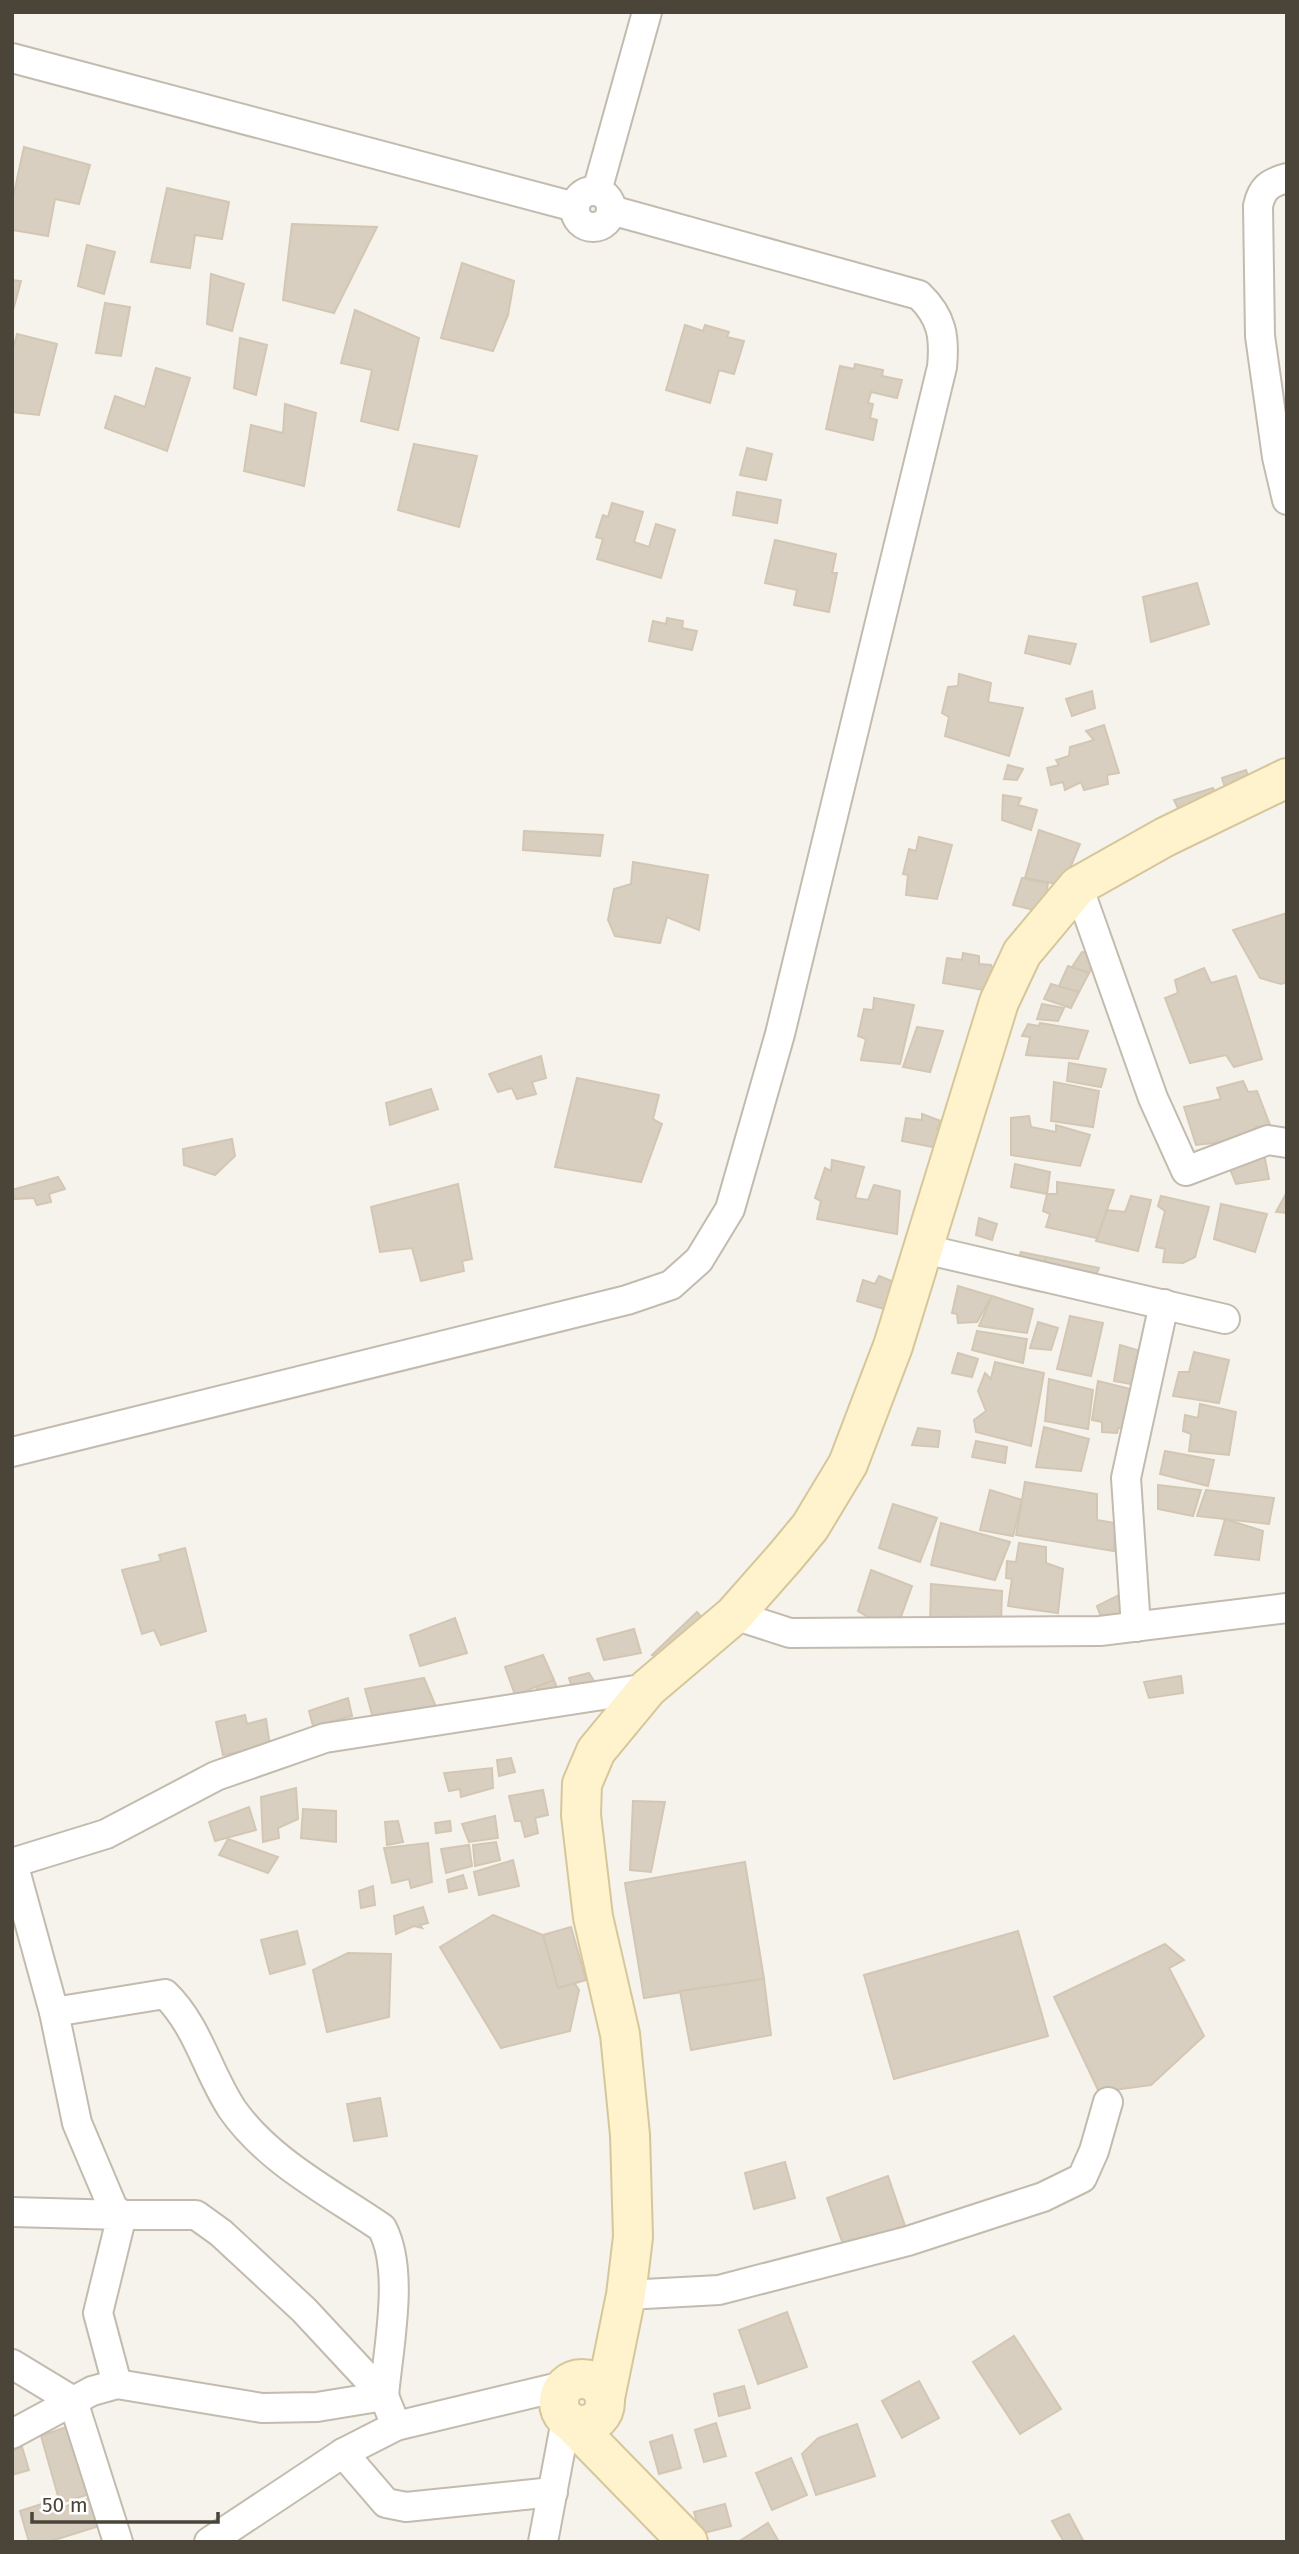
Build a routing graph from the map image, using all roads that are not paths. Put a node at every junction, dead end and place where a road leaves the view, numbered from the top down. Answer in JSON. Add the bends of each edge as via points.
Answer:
{"nodes":[{"id":1,"x":648,"y":12,"type":"edge"},
{"id":2,"x":12,"y":58,"type":"edge"},
{"id":3,"x":1287,"y":178,"type":"edge"},
{"id":4,"x":594,"y":203,"type":"junction"},
{"id":5,"x":1287,"y":500,"type":"edge"},
{"id":6,"x":1287,"y":778,"type":"edge"},
{"id":7,"x":1079,"y":886,"type":"junction"},
{"id":8,"x":1287,"y":1143,"type":"edge"},
{"id":9,"x":924,"y":1249,"type":"junction"},
{"id":10,"x":1164,"y":1304,"type":"junction"},
{"id":11,"x":1225,"y":1319,"type":"dead end"},
{"id":12,"x":12,"y":1452,"type":"edge"},
{"id":13,"x":1287,"y":1608,"type":"edge"},
{"id":14,"x":733,"y":1615,"type":"junction"},
{"id":15,"x":1136,"y":1627,"type":"junction"},
{"id":16,"x":648,"y":1688,"type":"junction"},
{"id":17,"x":13,"y":1863,"type":"edge"},
{"id":18,"x":54,"y":2012,"type":"junction"},
{"id":19,"x":1108,"y":2102,"type":"dead end"},
{"id":20,"x":12,"y":2212,"type":"edge"},
{"id":21,"x":122,"y":2215,"type":"junction"},
{"id":22,"x":626,"y":2295,"type":"junction"},
{"id":23,"x":12,"y":2364,"type":"edge"},
{"id":24,"x":117,"y":2384,"type":"junction"},
{"id":25,"x":384,"y":2396,"type":"junction"},
{"id":26,"x":73,"y":2401,"type":"junction"},
{"id":27,"x":580,"y":2404,"type":"junction"},
{"id":28,"x":396,"y":2426,"type":"junction"},
{"id":29,"x":12,"y":2434,"type":"edge"},
{"id":30,"x":343,"y":2453,"type":"junction"},
{"id":31,"x":553,"y":2492,"type":"junction"},
{"id":32,"x":118,"y":2542,"type":"edge"},
{"id":33,"x":209,"y":2542,"type":"edge"},
{"id":34,"x":543,"y":2542,"type":"edge"},
{"id":35,"x":688,"y":2542,"type":"edge"}],
"edges":[{"from":1,"to":4,"type":"street"},
{"from":2,"to":4,"type":"street"},
{"from":3,"to":5,"type":"street","via":[[1261,191],[1258,206],[1260,336]]},
{"from":4,"to":12,"type":"street","via":[[919,295],[940,321],[944,341],[939,381],[780,1034],[730,1209],[699,1260],[671,1285],[627,1300]]},
{"from":6,"to":7,"type":"street","via":[[1165,837]]},
{"from":7,"to":8,"type":"street","via":[[1153,1098],[1186,1171],[1268,1140]]},
{"from":7,"to":9,"type":"street","via":[[1022,953],[999,1002]]},
{"from":9,"to":10,"type":"street"},
{"from":9,"to":14,"type":"street","via":[[848,1464],[810,1527]]},
{"from":10,"to":11,"type":"street"},
{"from":10,"to":15,"type":"street","via":[[1126,1478]]},
{"from":13,"to":15,"type":"street"},
{"from":14,"to":15,"type":"street","via":[[790,1633]]},
{"from":14,"to":16,"type":"street"},
{"from":16,"to":17,"type":"street","via":[[325,1738],[216,1776],[106,1834]]},
{"from":16,"to":22,"type":"street","via":[[596,1751],[582,1784],[581,1815],[593,1917],[620,2034],[630,2135],[633,2237]]},
{"from":17,"to":18,"type":"street"},
{"from":18,"to":21,"type":"street","via":[[77,2123],[113,2208]]},
{"from":18,"to":25,"type":"street","via":[[165,1994],[183,2011],[231,2108],[259,2141],[383,2228],[394,2270]]},
{"from":19,"to":22,"type":"street","via":[[1082,2178],[1043,2197],[908,2241],[719,2290]]},
{"from":20,"to":21,"type":"street"},
{"from":21,"to":24,"type":"street","via":[[99,2313]]},
{"from":21,"to":25,"type":"street","via":[[196,2214],[304,2310]]},
{"from":22,"to":27,"type":"street","via":[[615,2344]]},
{"from":23,"to":26,"type":"street"},
{"from":24,"to":25,"type":"street","via":[[262,2408],[317,2407]]},
{"from":24,"to":26,"type":"street"},
{"from":25,"to":28,"type":"street"},
{"from":26,"to":29,"type":"street"},
{"from":26,"to":32,"type":"street"},
{"from":27,"to":28,"type":"street","via":[[495,2400]]},
{"from":27,"to":31,"type":"street"},
{"from":27,"to":35,"type":"street","via":[[617,2470]]},
{"from":28,"to":30,"type":"street"},
{"from":30,"to":31,"type":"street","via":[[386,2502],[406,2507]]},
{"from":30,"to":33,"type":"street"},
{"from":31,"to":34,"type":"street"}]}
